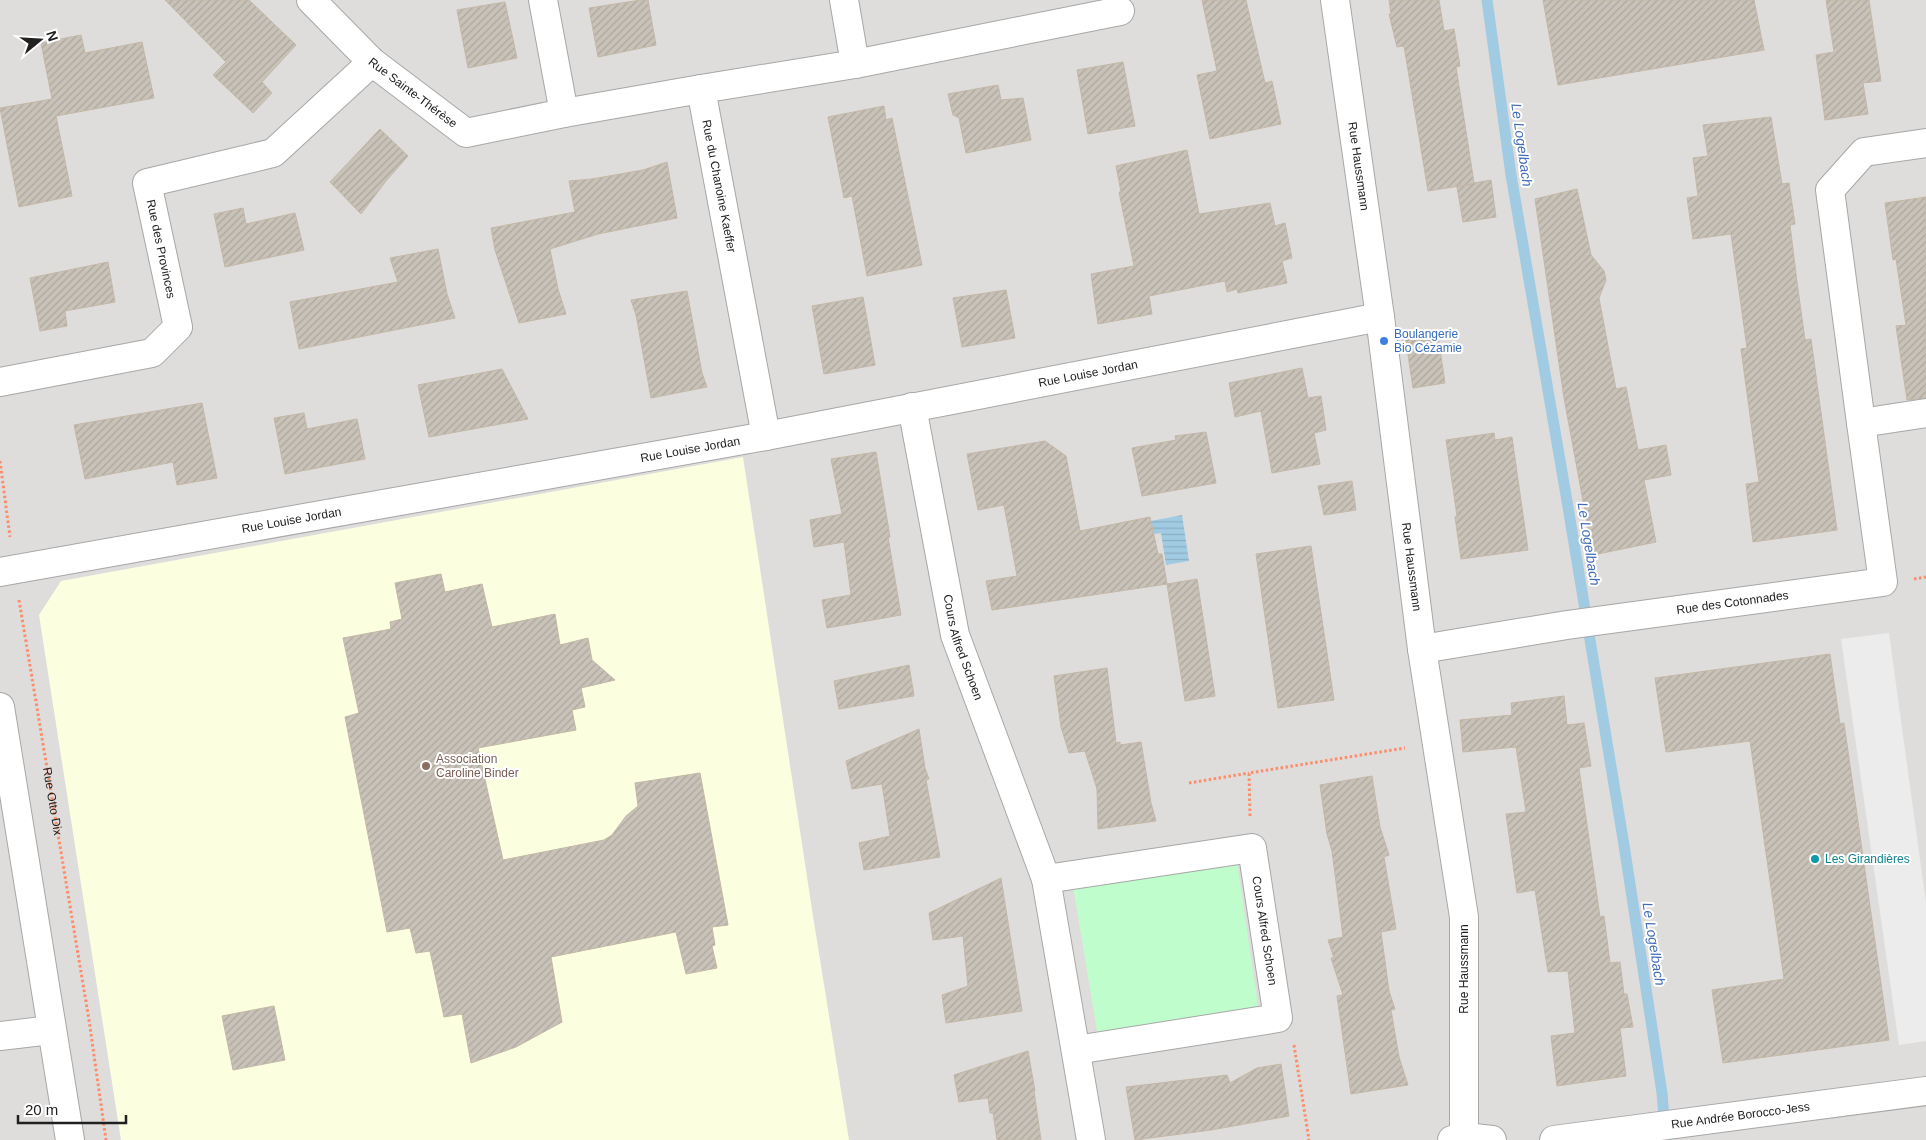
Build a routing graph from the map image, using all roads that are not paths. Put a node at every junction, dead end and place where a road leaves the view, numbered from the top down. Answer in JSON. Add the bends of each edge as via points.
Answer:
{"nodes":[{"id":1,"x":310,"y":0,"type":"edge"},
{"id":2,"x":543,"y":0,"type":"edge"},
{"id":3,"x":844,"y":0,"type":"edge"},
{"id":4,"x":1335,"y":0,"type":"edge"},
{"id":5,"x":1120,"y":11,"type":"dead end"},
{"id":6,"x":372,"y":62,"type":"junction"},
{"id":7,"x":856,"y":64,"type":"junction"},
{"id":8,"x":701,"y":90,"type":"junction"},
{"id":9,"x":564,"y":113,"type":"junction"},
{"id":10,"x":1926,"y":143,"type":"edge"},
{"id":11,"x":1380,"y":317,"type":"junction"},
{"id":12,"x":0,"y":382,"type":"edge"},
{"id":13,"x":912,"y":407,"type":"junction"},
{"id":14,"x":1926,"y":413,"type":"edge"},
{"id":15,"x":1861,"y":424,"type":"junction"},
{"id":16,"x":766,"y":436,"type":"junction"},
{"id":17,"x":7,"y":571,"type":"edge"},
{"id":18,"x":1422,"y":649,"type":"junction"},
{"id":19,"x":0,"y":707,"type":"edge"},
{"id":20,"x":1046,"y":879,"type":"junction"},
{"id":21,"x":51,"y":1030,"type":"junction"},
{"id":22,"x":0,"y":1036,"type":"edge"},
{"id":23,"x":1076,"y":1050,"type":"junction"},
{"id":24,"x":1926,"y":1091,"type":"edge"},
{"id":25,"x":1460,"y":1139,"type":"edge"},
{"id":26,"x":70,"y":1140,"type":"edge"},
{"id":27,"x":1091,"y":1140,"type":"edge"},
{"id":28,"x":1492,"y":1140,"type":"edge"},
{"id":29,"x":1554,"y":1140,"type":"edge"}],
"edges":[{"from":1,"to":6,"type":"street","name":"Rue Sainte-Thérèse"},
{"from":2,"to":9,"type":"street"},
{"from":3,"to":7,"type":"street"},
{"from":4,"to":11,"type":"street","name":"Rue Haussmann"},
{"from":5,"to":7,"type":"street"},
{"from":6,"to":9,"type":"street","name":"Rue Sainte-Thérèse","via":[[466,132]]},
{"from":6,"to":12,"type":"street","name":"Rue des Provinces","via":[[273,153],[147,183],[178,327],[152,353]]},
{"from":7,"to":8,"type":"street"},
{"from":8,"to":9,"type":"street","name":"Rue Sainte-Thérèse"},
{"from":8,"to":16,"type":"street","name":"Rue du Chanoine Kaeffer"},
{"from":10,"to":15,"type":"street","name":"Rue des Cotonnades","via":[[1864,152],[1830,190]]},
{"from":11,"to":13,"type":"street","name":"Rue Louise Jordan"},
{"from":11,"to":18,"type":"street","name":"Rue Haussmann"},
{"from":13,"to":16,"type":"street","name":"Rue Louise Jordan"},
{"from":13,"to":20,"type":"street","name":"Cours Alfred Schoen","via":[[955,635]]},
{"from":14,"to":15,"type":"street"},
{"from":15,"to":18,"type":"street","name":"Rue des Cotonnades","via":[[1883,582],[1568,625]]},
{"from":16,"to":17,"type":"street","name":"Rue Louise Jordan"},
{"from":18,"to":25,"type":"street","name":"Rue Haussmann","via":[[1464,916]]},
{"from":19,"to":21,"type":"street"},
{"from":20,"to":23,"type":"street","name":"Cours Alfred Schoen"},
{"from":20,"to":23,"type":"street","name":"Cours Alfred Schoen","via":[[1252,848],[1278,1018]]},
{"from":21,"to":22,"type":"street"},
{"from":21,"to":26,"type":"street"},
{"from":23,"to":27,"type":"street","name":"Cours Alfred Schoen"},
{"from":24,"to":29,"type":"street","name":"Rue Andrée Borocco-Jess"},
{"from":25,"to":28,"type":"street"}]}
